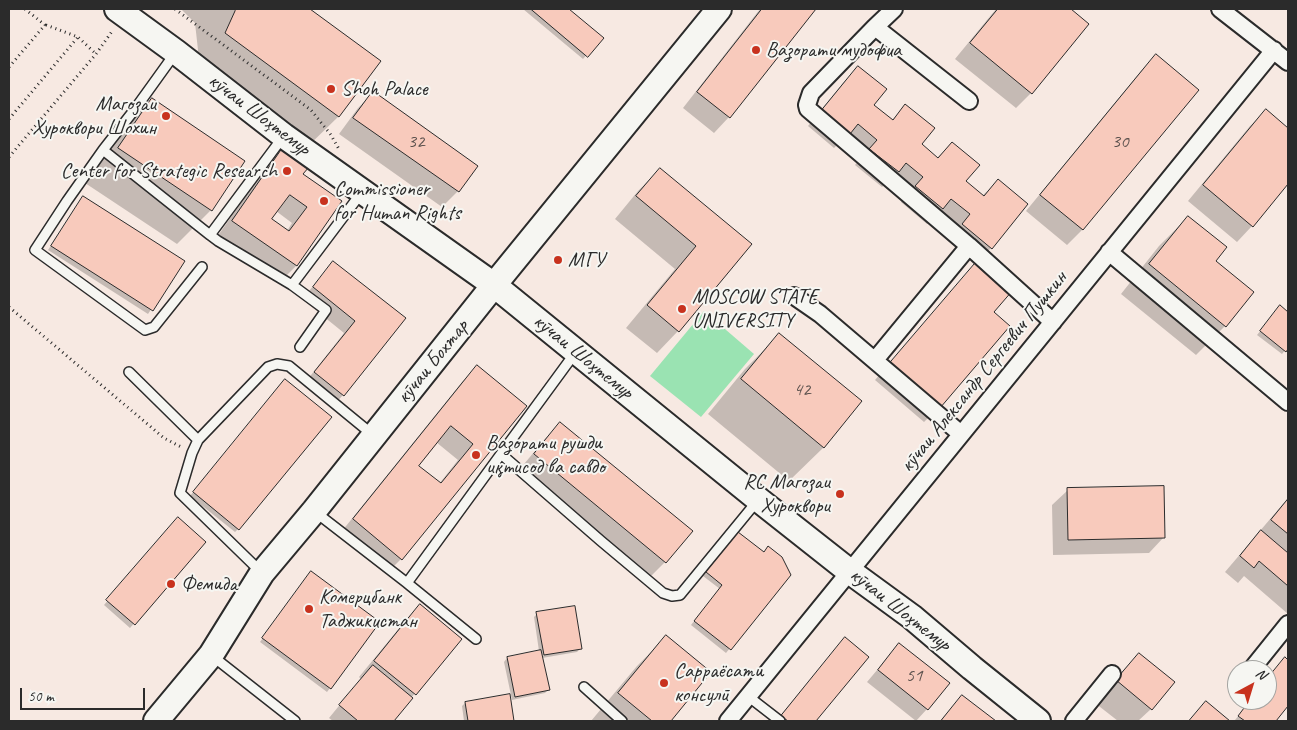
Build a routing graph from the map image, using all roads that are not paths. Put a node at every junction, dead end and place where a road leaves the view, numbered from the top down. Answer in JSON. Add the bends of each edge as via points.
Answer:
{"nodes":[{"id":1,"x":719,"y":9,"type":"edge"},
{"id":2,"x":894,"y":9,"type":"edge"},
{"id":3,"x":1220,"y":9,"type":"edge"},
{"id":4,"x":123,"y":10,"type":"edge"},
{"id":5,"x":874,"y":27,"type":"junction"},
{"id":6,"x":1274,"y":50,"type":"junction"},
{"id":7,"x":176,"y":52,"type":"junction"},
{"id":8,"x":1288,"y":62,"type":"edge"},
{"id":9,"x":969,"y":101,"type":"dead end"},
{"id":10,"x":284,"y":136,"type":"junction"},
{"id":11,"x":103,"y":150,"type":"junction"},
{"id":12,"x":362,"y":192,"type":"junction"},
{"id":13,"x":210,"y":235,"type":"junction"},
{"id":14,"x":969,"y":246,"type":"junction"},
{"id":15,"x":1110,"y":252,"type":"junction"},
{"id":16,"x":202,"y":267,"type":"dead end"},
{"id":17,"x":494,"y":285,"type":"junction"},
{"id":18,"x":292,"y":286,"type":"junction"},
{"id":19,"x":794,"y":296,"type":"dead end"},
{"id":20,"x":1053,"y":322,"type":"junction"},
{"id":21,"x":300,"y":347,"type":"dead end"},
{"id":22,"x":576,"y":351,"type":"junction"},
{"id":23,"x":875,"y":360,"type":"junction"},
{"id":24,"x":129,"y":372,"type":"dead end"},
{"id":25,"x":1288,"y":402,"type":"edge"},
{"id":26,"x":961,"y":434,"type":"junction"},
{"id":27,"x":374,"y":435,"type":"junction"},
{"id":28,"x":198,"y":440,"type":"junction"},
{"id":29,"x":501,"y":454,"type":"junction"},
{"id":30,"x":758,"y":500,"type":"junction"},
{"id":31,"x":314,"y":511,"type":"junction"},
{"id":32,"x":850,"y":571,"type":"junction"},
{"id":33,"x":262,"y":573,"type":"junction"},
{"id":34,"x":407,"y":584,"type":"junction"},
{"id":35,"x":1288,"y":624,"type":"edge"},
{"id":36,"x":476,"y":638,"type":"dead end"},
{"id":37,"x":211,"y":655,"type":"junction"},
{"id":38,"x":1259,"y":660,"type":"edge"},
{"id":39,"x":1112,"y":674,"type":"dead end"},
{"id":40,"x":584,"y":687,"type":"dead end"},
{"id":41,"x":749,"y":696,"type":"junction"},
{"id":42,"x":156,"y":721,"type":"edge"},
{"id":43,"x":294,"y":721,"type":"edge"},
{"id":44,"x":622,"y":721,"type":"edge"},
{"id":45,"x":728,"y":721,"type":"edge"},
{"id":46,"x":780,"y":721,"type":"edge"},
{"id":47,"x":1036,"y":721,"type":"edge"},
{"id":48,"x":1074,"y":721,"type":"edge"}],
"edges":[{"from":1,"to":17,"type":"main road","name":"кӯчаи Бохтар"},
{"from":2,"to":5,"type":"street"},
{"from":3,"to":6,"type":"street"},
{"from":4,"to":7,"type":"main road","name":"кӯчаи Шоҳтемур"},
{"from":5,"to":9,"type":"street"},
{"from":5,"to":14,"type":"street","via":[[811,93],[808,109]]},
{"from":6,"to":8,"type":"street"},
{"from":6,"to":15,"type":"street","name":"кӯчаи Александр Сергеевич Пушкин"},
{"from":7,"to":10,"type":"main road","name":"кӯчаи Шоҳтемур"},
{"from":7,"to":11,"type":"lane"},
{"from":10,"to":12,"type":"main road","name":"кӯчаи Шоҳтемур"},
{"from":10,"to":13,"type":"lane"},
{"from":11,"to":13,"type":"lane"},
{"from":11,"to":16,"type":"lane","via":[[35,250],[145,330],[154,327]]},
{"from":12,"to":17,"type":"main road","name":"кӯчаи Шоҳтемур"},
{"from":12,"to":18,"type":"lane"},
{"from":13,"to":18,"type":"lane"},
{"from":14,"to":20,"type":"street"},
{"from":14,"to":23,"type":"street"},
{"from":15,"to":20,"type":"street","name":"кӯчаи Александр Сергеевич Пушкин"},
{"from":15,"to":25,"type":"street"},
{"from":17,"to":22,"type":"main road","name":"кӯчаи Шоҳтемур"},
{"from":17,"to":27,"type":"main road","name":"кӯчаи Бохтар"},
{"from":18,"to":21,"type":"lane","via":[[326,310]]},
{"from":19,"to":23,"type":"street"},
{"from":20,"to":26,"type":"street","name":"кӯчаи Александр Сергеевич Пушкин"},
{"from":22,"to":29,"type":"lane"},
{"from":22,"to":30,"type":"main road","name":"кӯчаи Шоҳтемур"},
{"from":23,"to":26,"type":"street"},
{"from":24,"to":28,"type":"lane"},
{"from":26,"to":32,"type":"street","name":"кӯчаи Александр Сергеевич Пушкин"},
{"from":27,"to":28,"type":"lane","via":[[289,366],[277,364],[268,367]]},
{"from":27,"to":31,"type":"main road","name":"кӯчаи Бохтар"},
{"from":28,"to":33,"type":"lane","via":[[180,493]]},
{"from":29,"to":30,"type":"lane","via":[[601,542],[672,596],[680,595]]},
{"from":29,"to":34,"type":"lane"},
{"from":30,"to":32,"type":"main road","name":"кӯчаи Шоҳтемур"},
{"from":31,"to":33,"type":"main road","name":"кӯчаи Бохтар"},
{"from":31,"to":34,"type":"lane"},
{"from":32,"to":41,"type":"street","name":"кӯчаи Александр Сергеевич Пушкин"},
{"from":32,"to":47,"type":"main road","name":"кӯчаи Шоҳтемур","via":[[912,617]]},
{"from":33,"to":37,"type":"main road","name":"кӯчаи Бохтар"},
{"from":34,"to":36,"type":"lane"},
{"from":35,"to":38,"type":"street"},
{"from":37,"to":42,"type":"main road","name":"кӯчаи Бохтар"},
{"from":37,"to":43,"type":"lane"},
{"from":39,"to":48,"type":"street"},
{"from":40,"to":44,"type":"lane"},
{"from":41,"to":45,"type":"street","name":"кӯчаи Александр Сергеевич Пушкин"},
{"from":41,"to":46,"type":"lane"}]}
